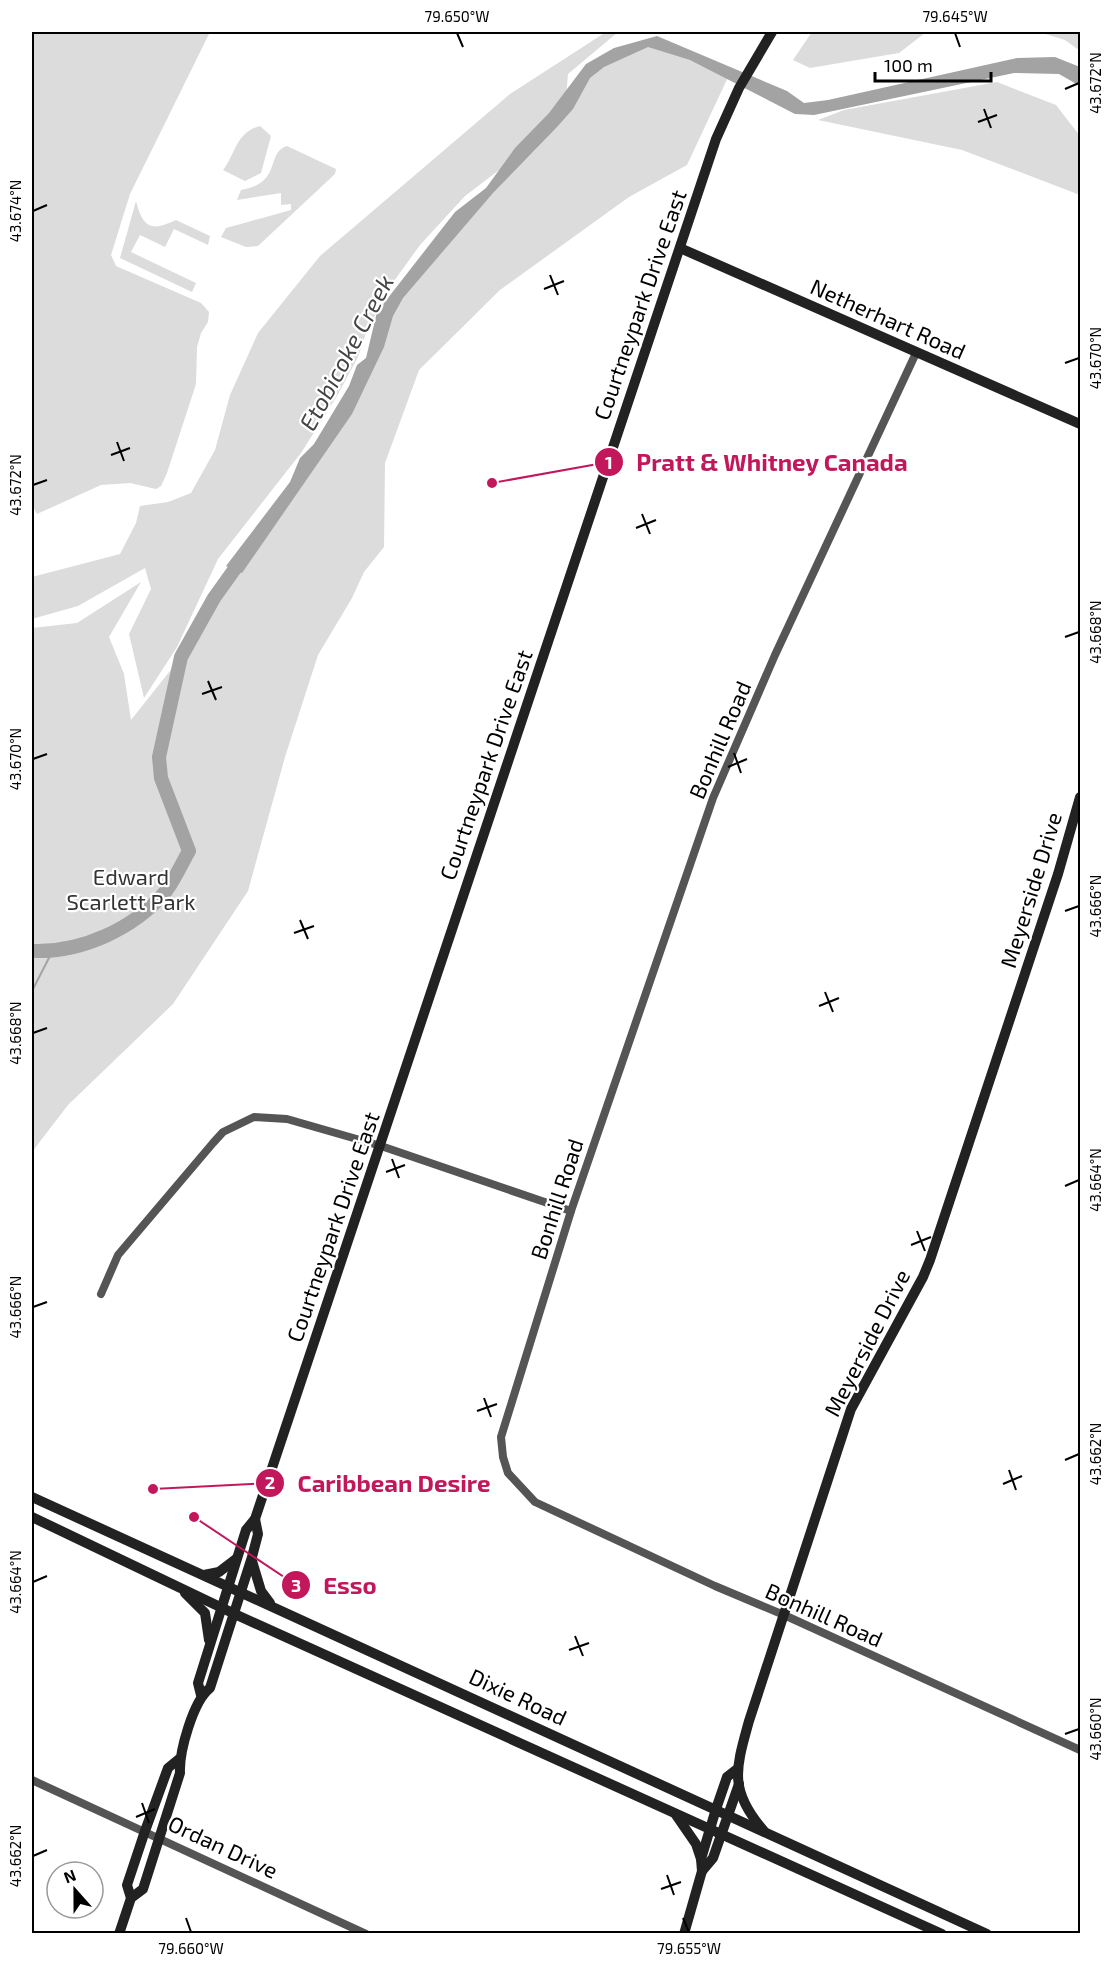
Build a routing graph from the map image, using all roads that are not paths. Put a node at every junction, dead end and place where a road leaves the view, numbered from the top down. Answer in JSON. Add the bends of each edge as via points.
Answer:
{"nodes":[{"id":1,"x":772,"y":32,"type":"edge"},
{"id":2,"x":680,"y":248,"type":"junction"},
{"id":3,"x":916,"y":352,"type":"junction"},
{"id":4,"x":1080,"y":424,"type":"edge"},
{"id":5,"x":1080,"y":797,"type":"edge"},
{"id":6,"x":381,"y":1146,"type":"junction"},
{"id":7,"x":571,"y":1211,"type":"junction"},
{"id":8,"x":100,"y":1293,"type":"dead end"},
{"id":9,"x":32,"y":1497,"type":"edge"},
{"id":10,"x":32,"y":1517,"type":"edge"},
{"id":11,"x":255,"y":1519,"type":"junction"},
{"id":12,"x":238,"y":1556,"type":"junction"},
{"id":13,"x":252,"y":1557,"type":"junction"},
{"id":14,"x":204,"y":1575,"type":"junction"},
{"id":15,"x":176,"y":1584,"type":"junction"},
{"id":16,"x":228,"y":1586,"type":"junction"},
{"id":17,"x":240,"y":1592,"type":"junction"},
{"id":18,"x":272,"y":1606,"type":"junction"},
{"id":19,"x":222,"y":1607,"type":"junction"},
{"id":20,"x":233,"y":1613,"type":"junction"},
{"id":21,"x":784,"y":1615,"type":"junction"},
{"id":22,"x":262,"y":1625,"type":"junction"},
{"id":23,"x":225,"y":1639,"type":"junction"},
{"id":24,"x":209,"y":1647,"type":"junction"},
{"id":25,"x":201,"y":1695,"type":"junction"},
{"id":26,"x":1080,"y":1750,"type":"edge"},
{"id":27,"x":179,"y":1759,"type":"junction"},
{"id":28,"x":736,"y":1770,"type":"junction"},
{"id":29,"x":32,"y":1780,"type":"edge"},
{"id":30,"x":740,"y":1781,"type":"junction"},
{"id":31,"x":716,"y":1809,"type":"junction"},
{"id":32,"x":675,"y":1813,"type":"junction"},
{"id":33,"x":728,"y":1814,"type":"junction"},
{"id":34,"x":711,"y":1829,"type":"junction"},
{"id":35,"x":145,"y":1831,"type":"junction"},
{"id":36,"x":764,"y":1831,"type":"junction"},
{"id":37,"x":722,"y":1834,"type":"junction"},
{"id":38,"x":159,"y":1838,"type":"junction"},
{"id":39,"x":701,"y":1859,"type":"junction"},
{"id":40,"x":702,"y":1871,"type":"junction"},
{"id":41,"x":131,"y":1898,"type":"junction"},
{"id":42,"x":119,"y":1934,"type":"edge"},
{"id":43,"x":366,"y":1934,"type":"edge"},
{"id":44,"x":684,"y":1934,"type":"edge"},
{"id":45,"x":942,"y":1934,"type":"edge"},
{"id":46,"x":987,"y":1934,"type":"edge"}],
"edges":[{"from":1,"to":2,"type":"street","name":"Courtneypark Drive East","via":[[739,88],[716,139]]},
{"from":2,"to":3,"type":"street","name":"Netherhart Road"},
{"from":2,"to":6,"type":"street","name":"Courtneypark Drive East"},
{"from":3,"to":4,"type":"street","name":"Netherhart Road"},
{"from":3,"to":7,"type":"street","name":"Bonhill Road","via":[[713,798]]},
{"from":5,"to":21,"type":"street","name":"Meyerside Drive","via":[[930,1260],[851,1409]]},
{"from":6,"to":7,"type":"street"},
{"from":6,"to":8,"type":"street","via":[[287,1119],[254,1117],[238,1123],[213,1143],[118,1255]]},
{"from":6,"to":11,"type":"street","name":"Courtneypark Drive East"},
{"from":7,"to":21,"type":"street","name":"Bonhill Road","via":[[501,1437],[508,1473],[535,1502]]},
{"from":9,"to":14,"type":"street","name":"Dixie Road"},
{"from":10,"to":15,"type":"street","name":"Dixie Road"},
{"from":11,"to":12,"type":"street","name":"Courtneypark Drive East","via":[[246,1530]]},
{"from":11,"to":13,"type":"street","name":"Courtneypark Drive East","via":[[258,1533]]},
{"from":12,"to":14,"type":"street","via":[[226,1568]]},
{"from":12,"to":16,"type":"street","name":"Courtneypark Drive East"},
{"from":13,"to":17,"type":"street","name":"Courtneypark Drive East"},
{"from":13,"to":18,"type":"street","via":[[261,1591]]},
{"from":14,"to":16,"type":"street","name":"Dixie Road"},
{"from":15,"to":19,"type":"street","name":"Dixie Road"},
{"from":15,"to":24,"type":"street","via":[[205,1613]]},
{"from":16,"to":17,"type":"street","name":"Dixie Road"},
{"from":16,"to":19,"type":"street","name":"Courtneypark Drive East"},
{"from":17,"to":18,"type":"street","name":"Dixie Road"},
{"from":17,"to":20,"type":"street","name":"Courtneypark Drive East"},
{"from":18,"to":31,"type":"street","name":"Dixie Road"},
{"from":19,"to":20,"type":"street","name":"Dixie Road"},
{"from":19,"to":24,"type":"street","name":"Courtneypark Drive East"},
{"from":20,"to":22,"type":"street","name":"Dixie Road"},
{"from":20,"to":23,"type":"street","name":"Courtneypark Drive East"},
{"from":21,"to":26,"type":"street","name":"Bonhill Road"},
{"from":21,"to":28,"type":"street","name":"Meyerside Drive"},
{"from":22,"to":23,"type":"street","via":[[237,1627]]},
{"from":22,"to":32,"type":"street","name":"Dixie Road"},
{"from":23,"to":25,"type":"street","name":"Courtneypark Drive East","via":[[210,1688]]},
{"from":24,"to":25,"type":"street","name":"Courtneypark Drive East","via":[[198,1683]]},
{"from":25,"to":27,"type":"street","name":"Courtneypark Drive East"},
{"from":27,"to":35,"type":"street","name":"Courtneypark Drive East","via":[[168,1768]]},
{"from":27,"to":38,"type":"street","name":"Courtneypark Drive East","via":[[180,1773]]},
{"from":28,"to":30,"type":"street"},
{"from":28,"to":31,"type":"street","name":"Meyerside Drive","via":[[727,1777]]},
{"from":29,"to":35,"type":"street","name":"Ordan Drive"},
{"from":30,"to":33,"type":"street","name":"Meyerside Drive"},
{"from":30,"to":36,"type":"street","via":[[744,1804]]},
{"from":31,"to":33,"type":"street","name":"Dixie Road"},
{"from":31,"to":34,"type":"street","name":"Meyerside Drive"},
{"from":32,"to":34,"type":"street","name":"Dixie Road"},
{"from":32,"to":39,"type":"street","via":[[696,1844]]},
{"from":33,"to":36,"type":"street","name":"Dixie Road"},
{"from":33,"to":37,"type":"street","name":"Meyerside Drive"},
{"from":34,"to":37,"type":"street","name":"Dixie Road"},
{"from":34,"to":39,"type":"street","name":"Meyerside Drive"},
{"from":35,"to":38,"type":"street","name":"Ordan Drive"},
{"from":35,"to":41,"type":"street","name":"Courtneypark Drive East","via":[[127,1885]]},
{"from":36,"to":46,"type":"street","name":"Dixie Road"},
{"from":37,"to":40,"type":"street","name":"Meyerside Drive","via":[[713,1858]]},
{"from":37,"to":45,"type":"street","name":"Dixie Road"},
{"from":38,"to":41,"type":"street","name":"Courtneypark Drive East","via":[[143,1889]]},
{"from":38,"to":43,"type":"street","name":"Ordan Drive"},
{"from":39,"to":40,"type":"street","name":"Meyerside Drive"},
{"from":40,"to":44,"type":"street","name":"Meyerside Drive"},
{"from":41,"to":42,"type":"street","name":"Courtneypark Drive East"}]}
